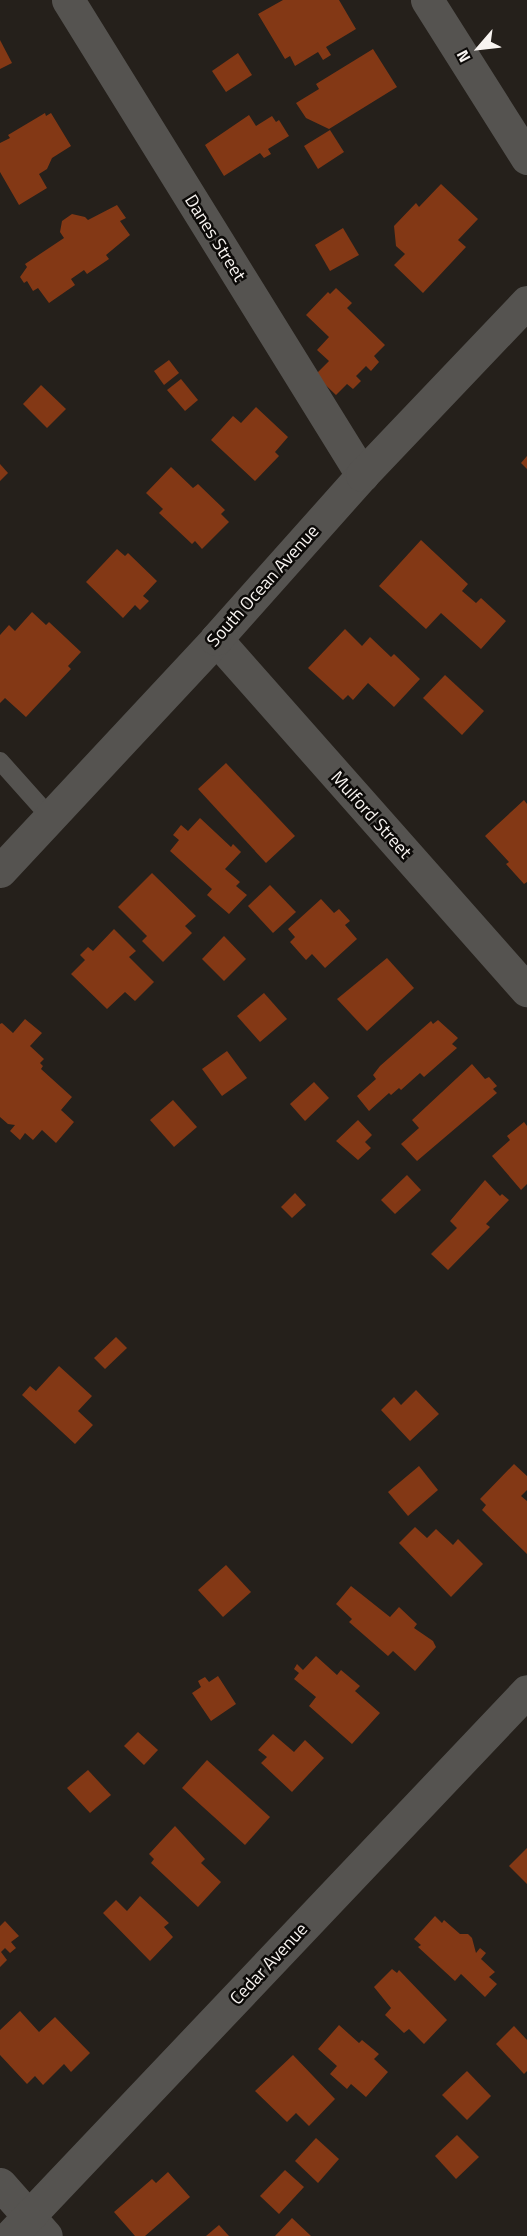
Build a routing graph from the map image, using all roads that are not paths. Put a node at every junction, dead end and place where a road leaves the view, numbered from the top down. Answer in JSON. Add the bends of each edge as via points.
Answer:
{"nodes":[{"id":1,"x":68,"y":0,"type":"edge"},
{"id":2,"x":427,"y":0,"type":"edge"},
{"id":3,"x":527,"y":158,"type":"edge"},
{"id":4,"x":527,"y":303,"type":"edge"},
{"id":5,"x":362,"y":475,"type":"junction"},
{"id":6,"x":216,"y":639,"type":"junction"},
{"id":7,"x":0,"y":761,"type":"edge"},
{"id":8,"x":50,"y":817,"type":"junction"},
{"id":9,"x":0,"y":871,"type":"edge"},
{"id":10,"x":527,"y":990,"type":"edge"},
{"id":11,"x":527,"y":1691,"type":"edge"},
{"id":12,"x":0,"y":2184,"type":"edge"},
{"id":13,"x":29,"y":2230,"type":"edge"}],
"edges":[{"from":1,"to":5,"type":"street","name":"Danes Street"},
{"from":2,"to":3,"type":"street"},
{"from":4,"to":5,"type":"street","name":"South Ocean Avenue"},
{"from":5,"to":6,"type":"street","name":"South Ocean Avenue"},
{"from":6,"to":8,"type":"street","name":"South Ocean Avenue"},
{"from":6,"to":10,"type":"street","name":"Mulford Street"},
{"from":7,"to":8,"type":"lane"},
{"from":8,"to":9,"type":"street","name":"South Ocean Avenue"},
{"from":11,"to":13,"type":"street","name":"Cedar Avenue"},
{"from":12,"to":13,"type":"street"}]}
